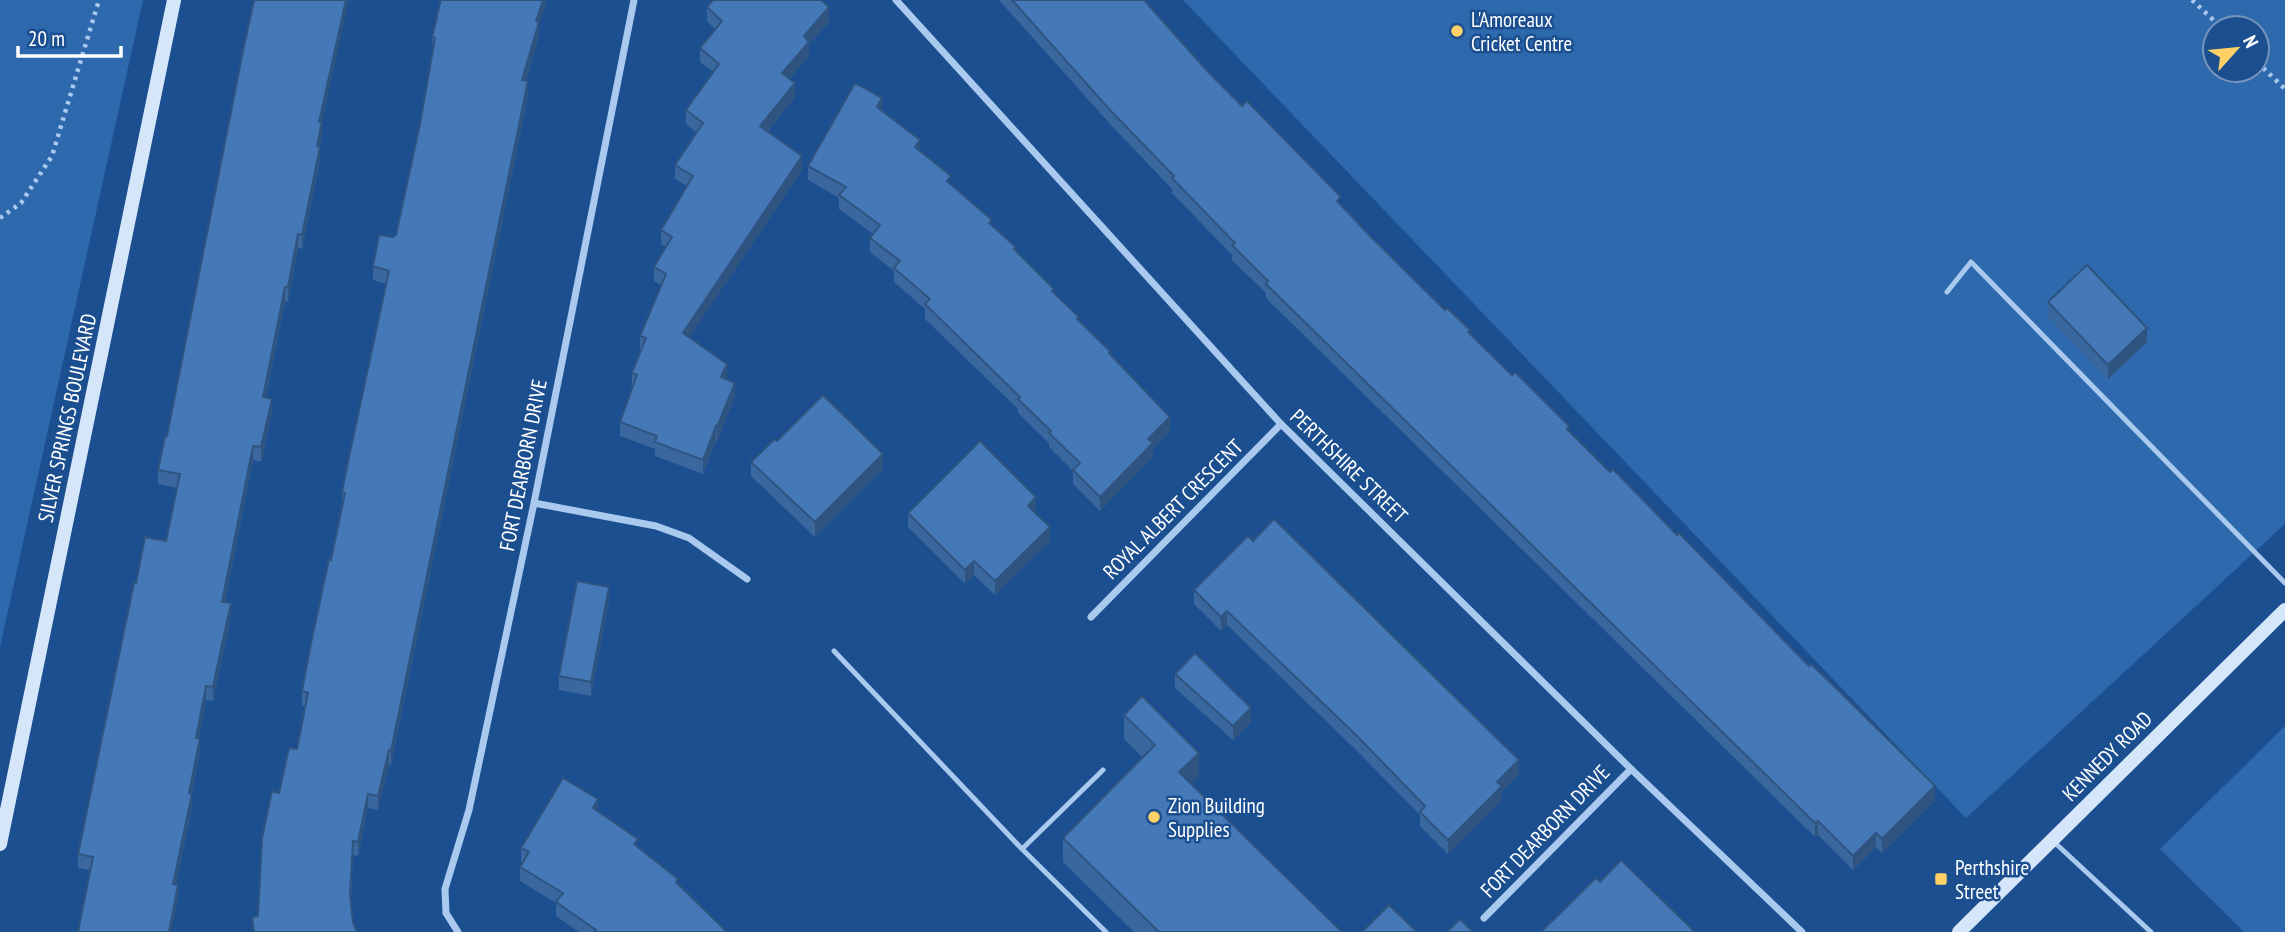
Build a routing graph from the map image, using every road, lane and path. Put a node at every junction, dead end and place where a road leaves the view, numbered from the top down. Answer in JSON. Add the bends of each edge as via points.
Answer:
{"nodes":[{"id":1,"x":99,"y":0,"type":"edge"},
{"id":2,"x":174,"y":0,"type":"edge"},
{"id":3,"x":634,"y":0,"type":"edge"},
{"id":4,"x":896,"y":0,"type":"edge"},
{"id":5,"x":2192,"y":0,"type":"edge"},
{"id":6,"x":2207,"y":14,"type":"edge"},
{"id":7,"x":2271,"y":76,"type":"edge"},
{"id":8,"x":2285,"y":89,"type":"edge"},
{"id":9,"x":0,"y":218,"type":"edge"},
{"id":10,"x":1947,"y":292,"type":"dead end"},
{"id":11,"x":1280,"y":425,"type":"junction"},
{"id":12,"x":534,"y":503,"type":"junction"},
{"id":13,"x":747,"y":579,"type":"dead end"},
{"id":14,"x":2285,"y":583,"type":"edge"},
{"id":15,"x":2285,"y":610,"type":"edge"},
{"id":16,"x":1090,"y":617,"type":"dead end"},
{"id":17,"x":834,"y":651,"type":"dead end"},
{"id":18,"x":1631,"y":769,"type":"junction"},
{"id":19,"x":1103,"y":770,"type":"dead end"},
{"id":20,"x":2052,"y":840,"type":"junction"},
{"id":21,"x":0,"y":844,"type":"edge"},
{"id":22,"x":1022,"y":849,"type":"junction"},
{"id":23,"x":1485,"y":918,"type":"dead end"},
{"id":24,"x":458,"y":932,"type":"edge"},
{"id":25,"x":1105,"y":932,"type":"edge"},
{"id":26,"x":1802,"y":932,"type":"edge"},
{"id":27,"x":1959,"y":932,"type":"edge"},
{"id":28,"x":2151,"y":932,"type":"edge"}],
"edges":[{"from":1,"to":9,"type":"path","via":[[52,156],[21,203]]},
{"from":2,"to":21,"type":"street","name":"SILVER SPRINGS BOULEVARD"},
{"from":3,"to":12,"type":"street","name":"FORT DEARBORN DRIVE"},
{"from":4,"to":11,"type":"street","name":"PERTHSHIRE STREET"},
{"from":5,"to":6,"type":"path"},
{"from":7,"to":8,"type":"path"},
{"from":10,"to":14,"type":"lane","via":[[1971,262]]},
{"from":11,"to":16,"type":"street","name":"ROYAL ALBERT CRESCENT"},
{"from":11,"to":18,"type":"street","name":"PERTHSHIRE STREET"},
{"from":12,"to":13,"type":"street","via":[[690,538]]},
{"from":12,"to":24,"type":"street","name":"FORT DEARBORN DRIVE","via":[[469,810],[445,889],[446,913]]},
{"from":15,"to":20,"type":"street","name":"KENNEDY ROAD"},
{"from":17,"to":22,"type":"lane"},
{"from":18,"to":23,"type":"street","name":"FORT DEARBORN DRIVE"},
{"from":18,"to":26,"type":"street","name":"PERTHSHIRE STREET"},
{"from":19,"to":22,"type":"lane"},
{"from":20,"to":27,"type":"street","name":"KENNEDY ROAD"},
{"from":20,"to":28,"type":"lane"},
{"from":22,"to":25,"type":"lane"}]}
